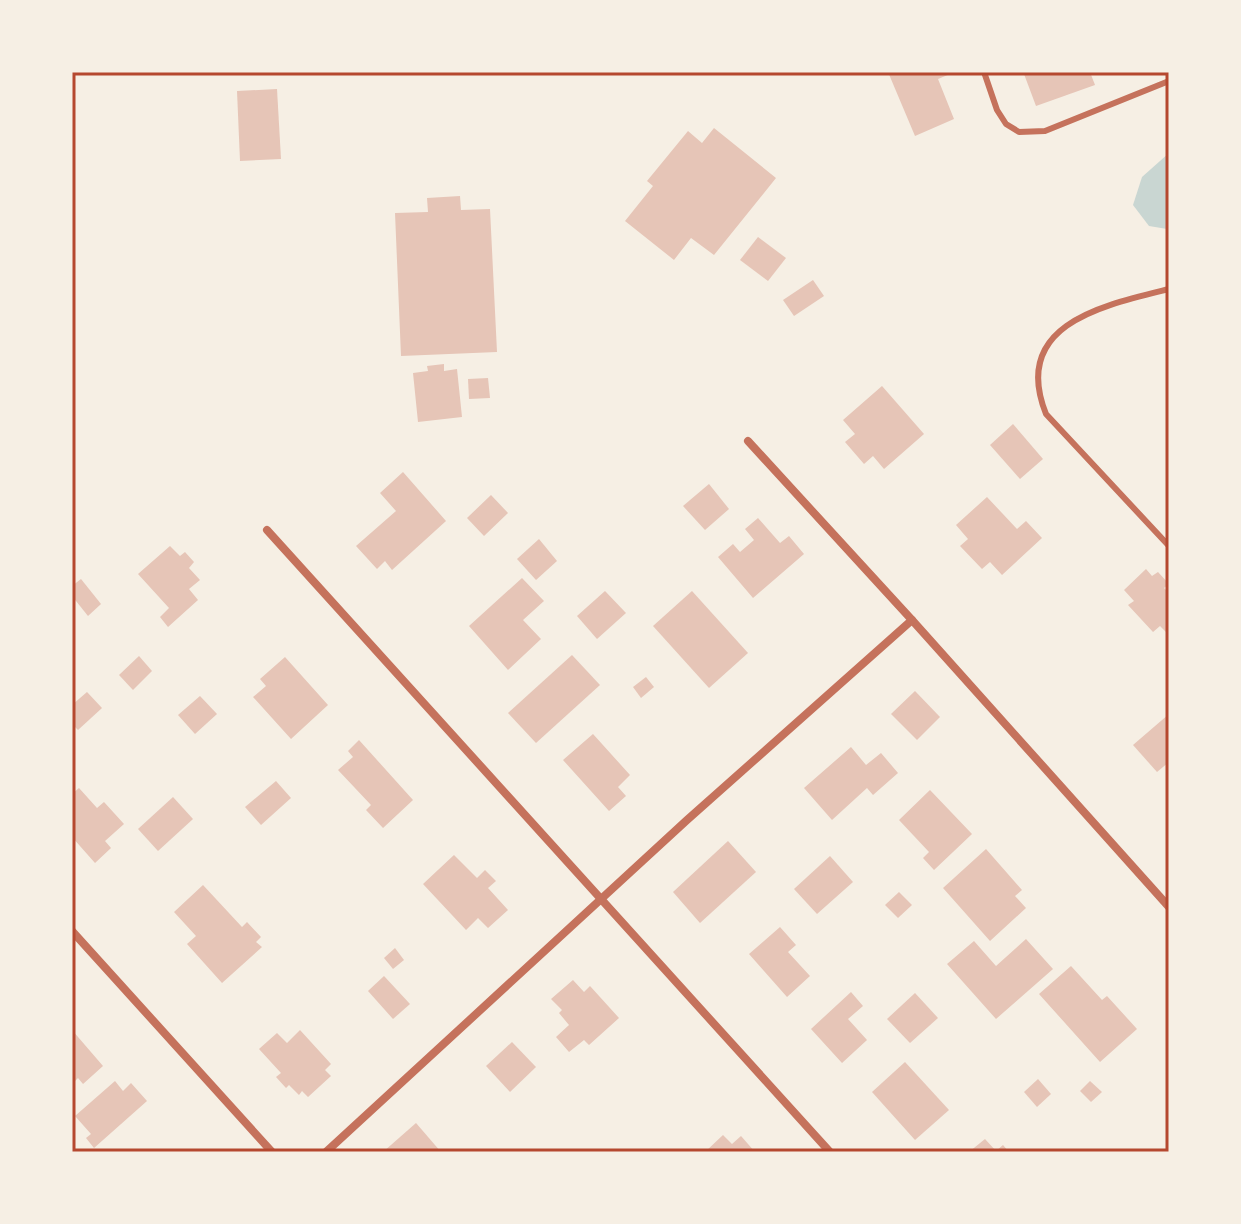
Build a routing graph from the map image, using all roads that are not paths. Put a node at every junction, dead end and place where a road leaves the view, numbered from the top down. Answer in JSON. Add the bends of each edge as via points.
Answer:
{"nodes":[{"id":1,"x":984,"y":72,"type":"edge"},
{"id":2,"x":1169,"y":81,"type":"edge"},
{"id":3,"x":1169,"y":289,"type":"edge"},
{"id":4,"x":748,"y":441,"type":"dead end"},
{"id":5,"x":267,"y":530,"type":"dead end"},
{"id":6,"x":1169,"y":546,"type":"edge"},
{"id":7,"x":912,"y":620,"type":"junction"},
{"id":8,"x":600,"y":900,"type":"junction"},
{"id":9,"x":1169,"y":907,"type":"edge"},
{"id":10,"x":72,"y":931,"type":"edge"},
{"id":11,"x":272,"y":1152,"type":"edge"},
{"id":12,"x":326,"y":1152,"type":"edge"},
{"id":13,"x":830,"y":1152,"type":"edge"}],
"edges":[{"from":1,"to":2,"type":"lane","via":[[997,110],[1019,132],[1045,131]]},
{"from":3,"to":6,"type":"lane","via":[[1076,318],[1042,356],[1037,377],[1046,414]]},
{"from":4,"to":7,"type":"street"},
{"from":5,"to":8,"type":"street"},
{"from":7,"to":8,"type":"street"},
{"from":7,"to":9,"type":"street"},
{"from":8,"to":12,"type":"street"},
{"from":8,"to":13,"type":"street"},
{"from":10,"to":11,"type":"street"}]}
